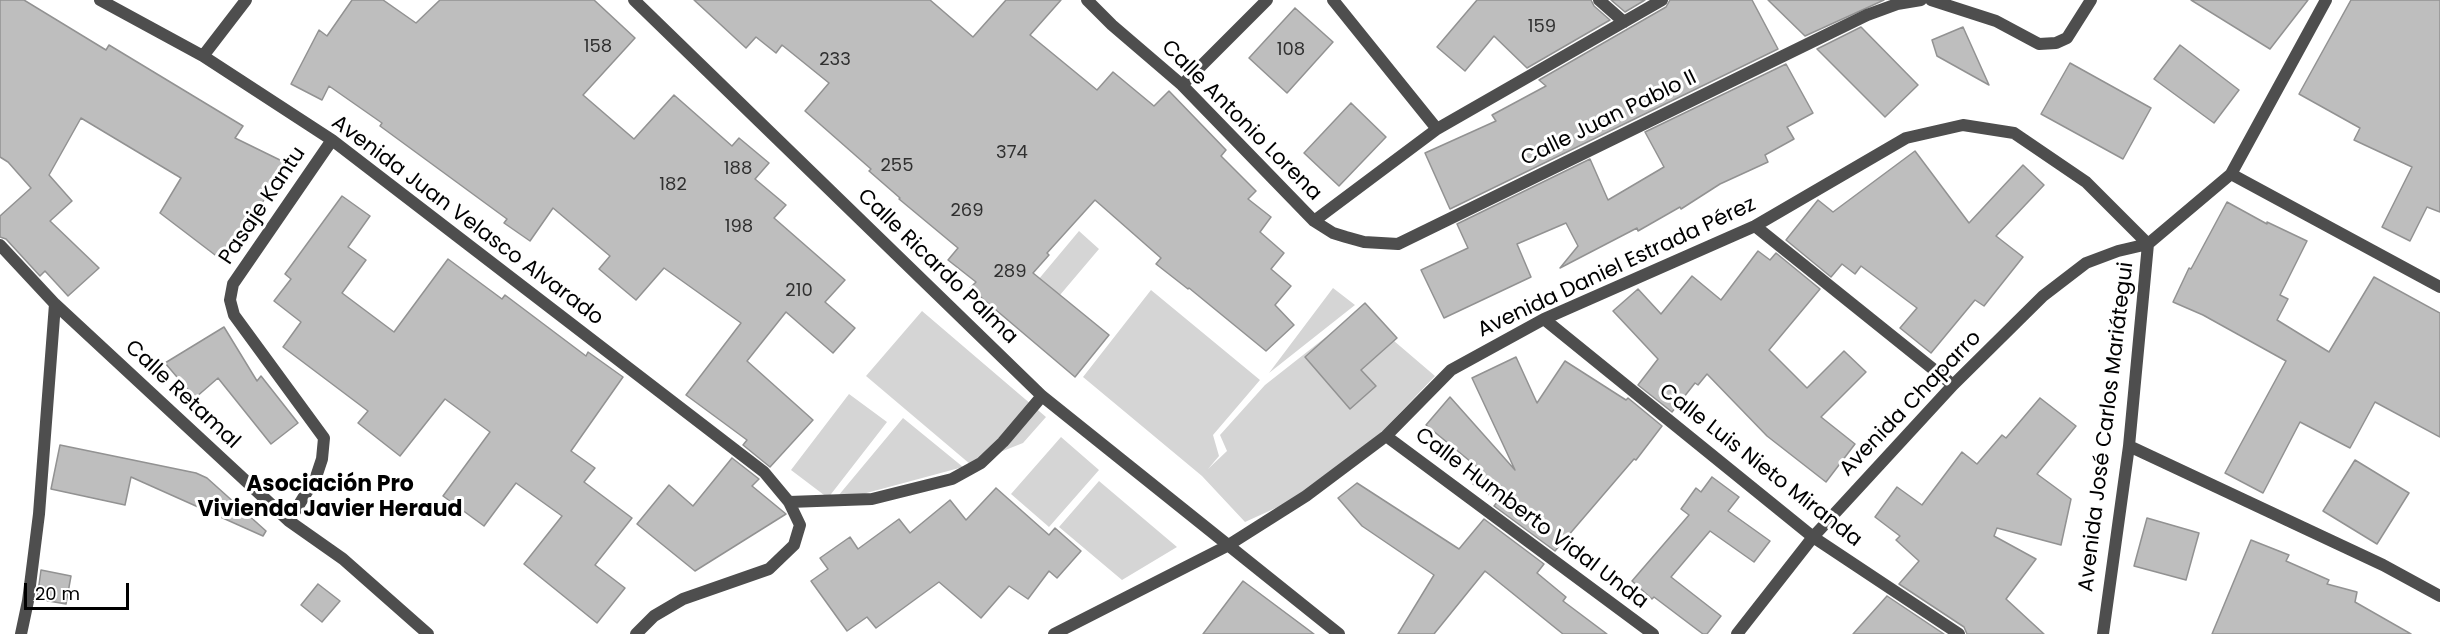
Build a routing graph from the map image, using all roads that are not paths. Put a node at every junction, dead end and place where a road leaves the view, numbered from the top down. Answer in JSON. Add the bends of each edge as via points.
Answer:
{"nodes":[{"id":1,"x":100,"y":0,"type":"edge"},
{"id":2,"x":246,"y":0,"type":"edge"},
{"id":3,"x":634,"y":0,"type":"edge"},
{"id":4,"x":1087,"y":0,"type":"edge"},
{"id":5,"x":1268,"y":0,"type":"edge"},
{"id":6,"x":1333,"y":0,"type":"edge"},
{"id":7,"x":1599,"y":0,"type":"edge"},
{"id":8,"x":1662,"y":0,"type":"edge"},
{"id":9,"x":1920,"y":0,"type":"edge"},
{"id":10,"x":1931,"y":0,"type":"edge"},
{"id":11,"x":2091,"y":0,"type":"edge"},
{"id":12,"x":2326,"y":0,"type":"edge"},
{"id":13,"x":1624,"y":22,"type":"junction"},
{"id":14,"x":203,"y":56,"type":"junction"},
{"id":15,"x":1182,"y":85,"type":"junction"},
{"id":16,"x":1437,"y":129,"type":"junction"},
{"id":17,"x":332,"y":140,"type":"junction"},
{"id":18,"x":2231,"y":174,"type":"junction"},
{"id":19,"x":1314,"y":221,"type":"junction"},
{"id":20,"x":1755,"y":226,"type":"junction"},
{"id":21,"x":2148,"y":244,"type":"junction"},
{"id":22,"x":0,"y":245,"type":"edge"},
{"id":23,"x":2440,"y":287,"type":"edge"},
{"id":24,"x":56,"y":304,"type":"junction"},
{"id":25,"x":1544,"y":319,"type":"junction"},
{"id":26,"x":1953,"y":385,"type":"junction"},
{"id":27,"x":1042,"y":396,"type":"junction"},
{"id":28,"x":1386,"y":436,"type":"junction"},
{"id":29,"x":2128,"y":446,"type":"junction"},
{"id":30,"x":789,"y":501,"type":"junction"},
{"id":31,"x":289,"y":521,"type":"junction"},
{"id":32,"x":1813,"y":537,"type":"junction"},
{"id":33,"x":1227,"y":546,"type":"junction"},
{"id":34,"x":2440,"y":596,"type":"edge"},
{"id":35,"x":21,"y":634,"type":"edge"},
{"id":36,"x":428,"y":634,"type":"edge"},
{"id":37,"x":636,"y":634,"type":"edge"},
{"id":38,"x":1054,"y":634,"type":"edge"},
{"id":39,"x":1339,"y":634,"type":"edge"},
{"id":40,"x":1653,"y":634,"type":"edge"},
{"id":41,"x":1737,"y":634,"type":"edge"},
{"id":42,"x":1959,"y":634,"type":"edge"},
{"id":43,"x":2103,"y":634,"type":"edge"}],
"edges":[{"from":1,"to":14,"type":"street","name":"Avenida Juan Velasco Alvarado"},
{"from":2,"to":14,"type":"street"},
{"from":3,"to":27,"type":"street","name":"Calle Ricardo Palma"},
{"from":4,"to":15,"type":"street","name":"Calle Antonio Lorena"},
{"from":5,"to":15,"type":"street"},
{"from":6,"to":16,"type":"street"},
{"from":7,"to":13,"type":"street"},
{"from":8,"to":13,"type":"street"},
{"from":9,"to":19,"type":"street","name":"Calle Juan Pablo II","via":[[1867,15],[1398,244],[1364,242],[1333,233]]},
{"from":10,"to":11,"type":"street","via":[[1995,21],[2039,44],[2067,38]]},
{"from":12,"to":18,"type":"street","name":"Avenida José Carlos Mariátegui"},
{"from":13,"to":16,"type":"street"},
{"from":14,"to":17,"type":"street","name":"Avenida Juan Velasco Alvarado"},
{"from":15,"to":19,"type":"street","name":"Calle Antonio Lorena"},
{"from":16,"to":19,"type":"street"},
{"from":17,"to":30,"type":"street","name":"Avenida Juan Velasco Alvarado","via":[[764,472]]},
{"from":17,"to":31,"type":"street","name":"Pasaje Kantu","via":[[233,284],[230,300],[234,315],[324,438],[316,477]]},
{"from":18,"to":21,"type":"street","name":"Avenida José Carlos Mariátegui"},
{"from":18,"to":23,"type":"street"},
{"from":20,"to":21,"type":"street","name":"Avenida Daniel Estrada Pérez","via":[[1906,138],[1963,125],[2014,133],[2086,182]]},
{"from":20,"to":25,"type":"street","name":"Avenida Daniel Estrada Pérez"},
{"from":20,"to":26,"type":"street"},
{"from":21,"to":26,"type":"street","name":"Avenida Chaparro","via":[[2086,263],[2043,296]]},
{"from":21,"to":29,"type":"street","name":"Avenida José Carlos Mariátegui"},
{"from":22,"to":24,"type":"street","name":"Calle Retamal"},
{"from":24,"to":31,"type":"street","name":"Calle Retamal"},
{"from":24,"to":35,"type":"street","via":[[39,514]]},
{"from":25,"to":28,"type":"street","name":"Avenida Daniel Estrada Pérez","via":[[1451,370]]},
{"from":25,"to":32,"type":"street","name":"Calle Luis Nieto Miranda"},
{"from":26,"to":32,"type":"street","name":"Avenida Chaparro"},
{"from":27,"to":30,"type":"street","via":[[981,463],[952,479],[872,499]]},
{"from":27,"to":33,"type":"street","name":"Calle Ricardo Palma"},
{"from":28,"to":33,"type":"street","name":"Avenida Daniel Estrada Pérez","via":[[1306,496]]},
{"from":28,"to":40,"type":"street","name":"Calle Humberto Vidal Unda"},
{"from":29,"to":34,"type":"street"},
{"from":29,"to":43,"type":"street","name":"Avenida José Carlos Mariátegui"},
{"from":30,"to":37,"type":"street","via":[[800,525],[794,545],[769,569],[683,599],[654,616]]},
{"from":31,"to":36,"type":"street","name":"Calle Retamal","via":[[343,559]]},
{"from":32,"to":41,"type":"street","name":"Avenida Chaparro"},
{"from":32,"to":42,"type":"street","name":"Calle Luis Nieto Miranda"},
{"from":33,"to":38,"type":"street","name":"Avenida Daniel Estrada Pérez"},
{"from":33,"to":39,"type":"street","name":"Calle Ricardo Palma"}]}
